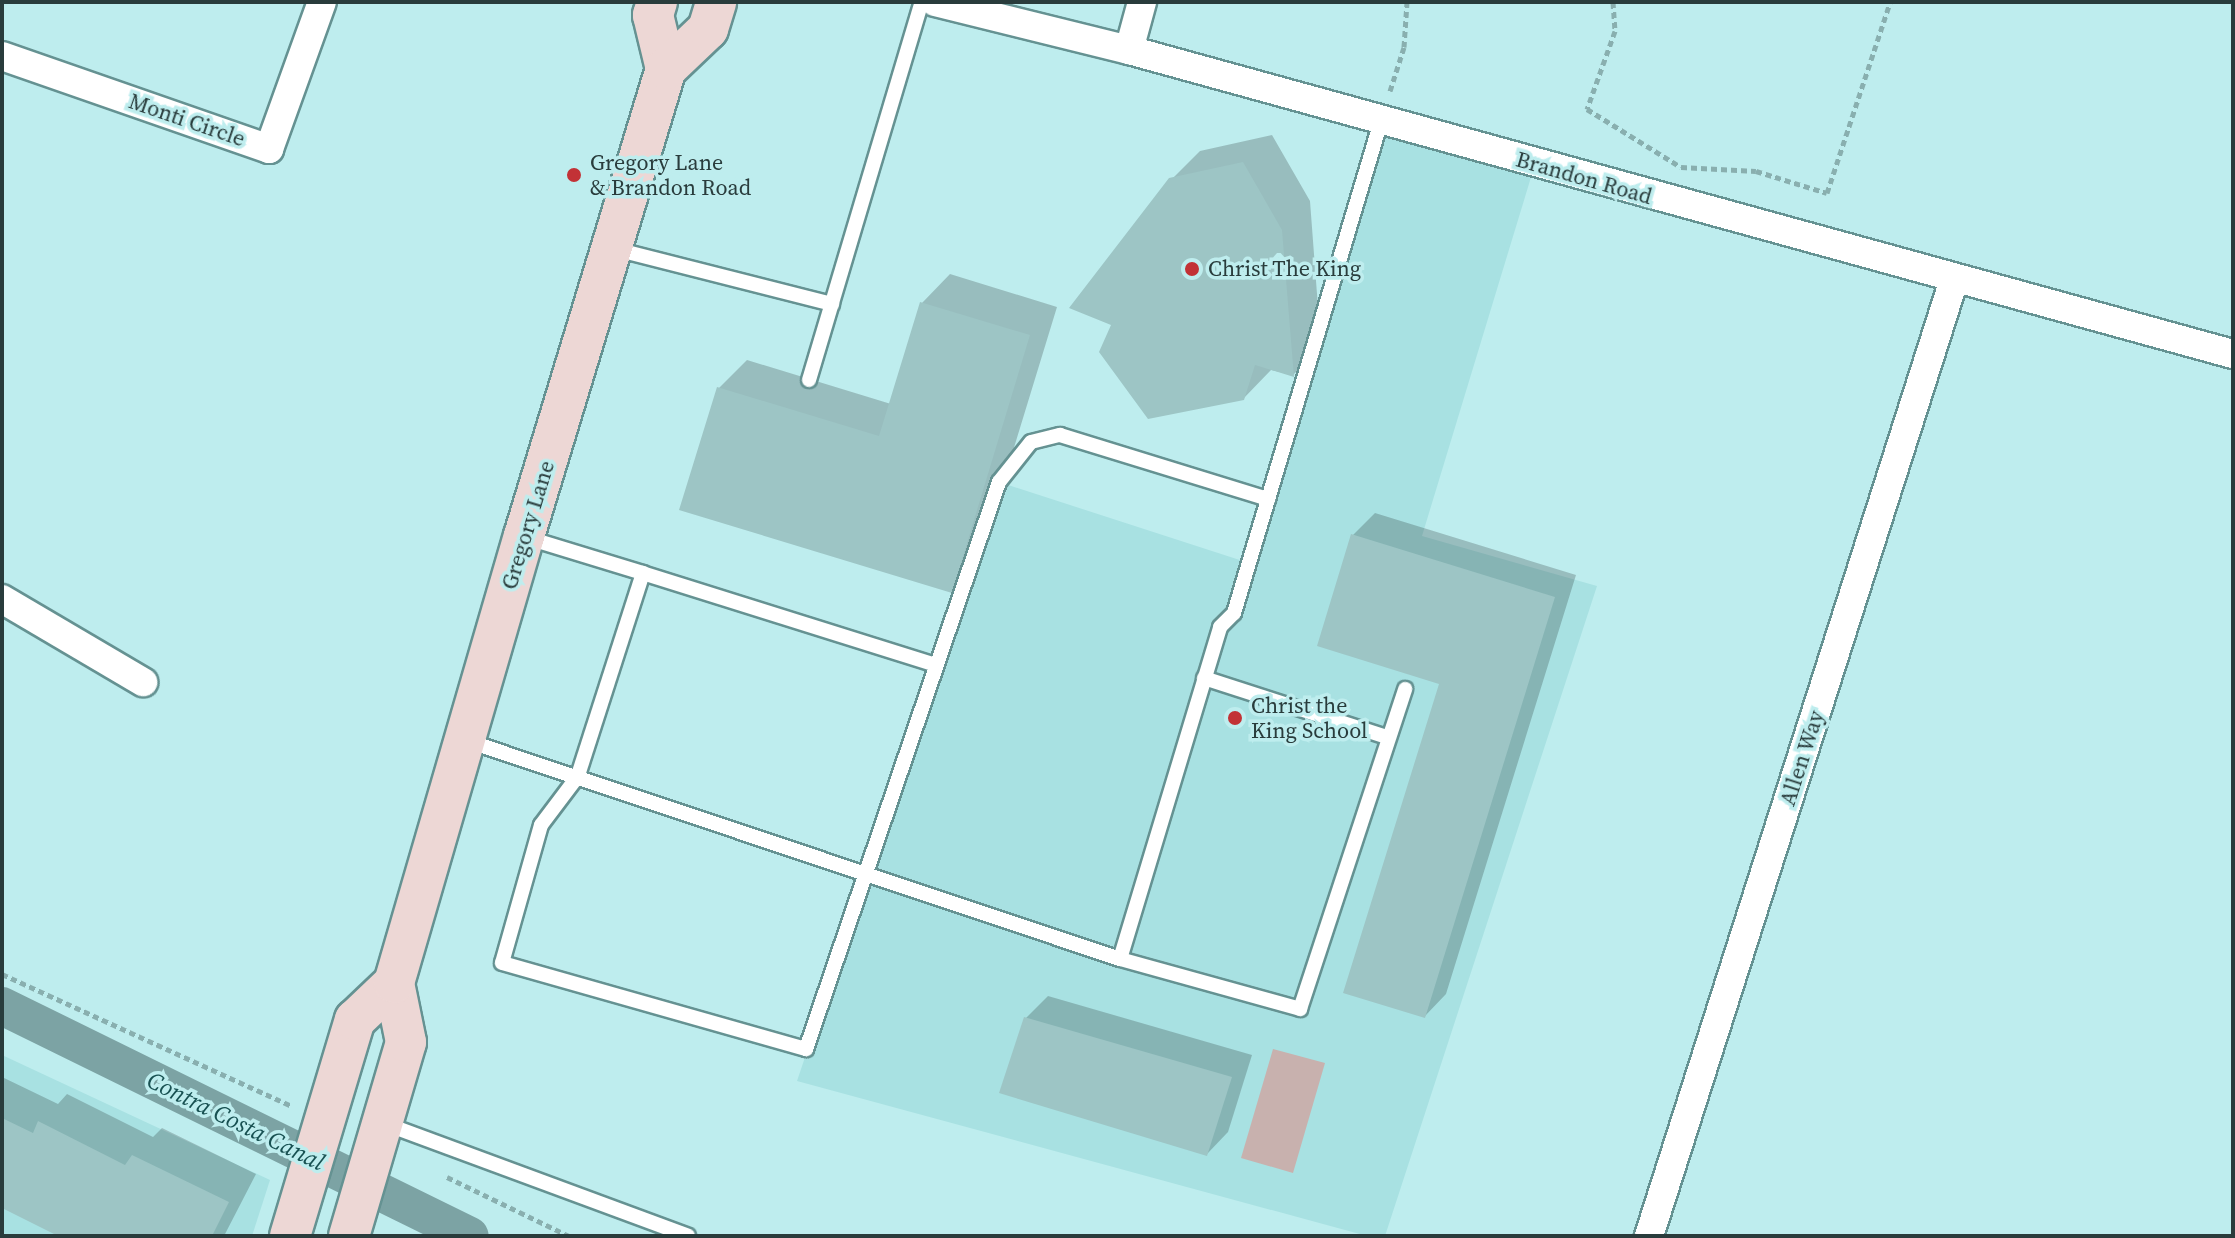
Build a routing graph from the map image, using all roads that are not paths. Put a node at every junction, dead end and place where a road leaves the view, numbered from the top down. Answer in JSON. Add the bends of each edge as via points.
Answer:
{"nodes":[{"id":1,"x":322,"y":2,"type":"edge"},
{"id":2,"x":657,"y":2,"type":"edge"},
{"id":3,"x":716,"y":2,"type":"edge"},
{"id":4,"x":922,"y":2,"type":"edge"},
{"id":5,"x":935,"y":2,"type":"edge"},
{"id":6,"x":1142,"y":2,"type":"edge"},
{"id":7,"x":1129,"y":50,"type":"junction"},
{"id":8,"x":2,"y":56,"type":"edge"},
{"id":9,"x":666,"y":69,"type":"junction"},
{"id":10,"x":1381,"y":121,"type":"junction"},
{"id":11,"x":613,"y":248,"type":"junction"},
{"id":12,"x":1954,"y":280,"type":"junction"},
{"id":13,"x":832,"y":304,"type":"junction"},
{"id":14,"x":2233,"y":354,"type":"edge"},
{"id":15,"x":809,"y":380,"type":"dead end"},
{"id":16,"x":1268,"y":499,"type":"junction"},
{"id":17,"x":524,"y":536,"type":"junction"},
{"id":18,"x":643,"y":573,"type":"junction"},
{"id":19,"x":2,"y":599,"type":"edge"},
{"id":20,"x":936,"y":665,"type":"junction"},
{"id":21,"x":1204,"y":678,"type":"junction"},
{"id":22,"x":143,"y":682,"type":"dead end"},
{"id":23,"x":1405,"y":689,"type":"dead end"},
{"id":24,"x":1387,"y":737,"type":"junction"},
{"id":25,"x":464,"y":739,"type":"junction"},
{"id":26,"x":578,"y":776,"type":"junction"},
{"id":27,"x":865,"y":873,"type":"junction"},
{"id":28,"x":1120,"y":959,"type":"junction"},
{"id":29,"x":394,"y":983,"type":"junction"},
{"id":30,"x":377,"y":1140,"type":"junction"},
{"id":31,"x":351,"y":1227,"type":"edge"},
{"id":32,"x":290,"y":1236,"type":"edge"},
{"id":33,"x":688,"y":1236,"type":"edge"},
{"id":34,"x":1649,"y":1236,"type":"edge"}],
"edges":[{"from":1,"to":8,"type":"street","name":"Monti Circle","via":[[269,149]]},
{"from":2,"to":9,"type":"main road","via":[[653,15]]},
{"from":3,"to":9,"type":"main road","name":"Gregory Lane","via":[[708,29]]},
{"from":4,"to":13,"type":"lane"},
{"from":5,"to":7,"type":"street","name":"Brandon Road"},
{"from":6,"to":7,"type":"street"},
{"from":7,"to":10,"type":"street","name":"Brandon Road"},
{"from":9,"to":11,"type":"main road","name":"Gregory Lane"},
{"from":10,"to":12,"type":"street","name":"Brandon Road"},
{"from":10,"to":16,"type":"lane"},
{"from":11,"to":13,"type":"lane"},
{"from":11,"to":17,"type":"main road","name":"Gregory Lane"},
{"from":12,"to":14,"type":"street","name":"Brandon Road"},
{"from":12,"to":34,"type":"street","name":"Allen Way"},
{"from":13,"to":15,"type":"lane"},
{"from":16,"to":20,"type":"lane","via":[[1060,435],[1031,442],[999,482]]},
{"from":16,"to":21,"type":"lane","via":[[1234,613],[1220,627]]},
{"from":17,"to":18,"type":"lane"},
{"from":17,"to":25,"type":"main road","name":"Gregory Lane"},
{"from":18,"to":20,"type":"lane"},
{"from":18,"to":26,"type":"lane"},
{"from":19,"to":22,"type":"street"},
{"from":20,"to":27,"type":"lane"},
{"from":21,"to":24,"type":"lane"},
{"from":21,"to":28,"type":"lane"},
{"from":23,"to":24,"type":"lane"},
{"from":24,"to":28,"type":"lane","via":[[1300,1009]]},
{"from":25,"to":26,"type":"lane"},
{"from":25,"to":29,"type":"main road","name":"Gregory Lane"},
{"from":26,"to":27,"type":"lane"},
{"from":26,"to":27,"type":"lane","via":[[541,825],[502,963],[806,1049]]},
{"from":27,"to":28,"type":"lane"},
{"from":29,"to":30,"type":"main road","name":"Gregory Lane","via":[[406,1042]]},
{"from":29,"to":32,"type":"main road","via":[[355,1020]]},
{"from":30,"to":31,"type":"main road","name":"Gregory Lane"},
{"from":30,"to":33,"type":"lane"}]}
